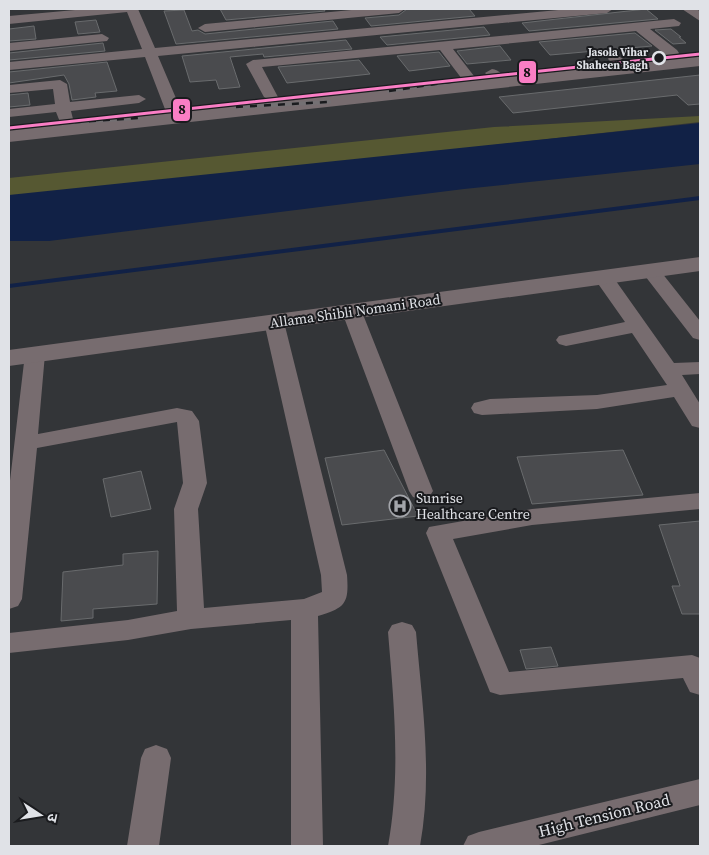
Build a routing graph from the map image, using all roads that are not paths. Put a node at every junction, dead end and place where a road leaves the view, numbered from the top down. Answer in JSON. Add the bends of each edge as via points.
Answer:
{"nodes":[{"id":1,"x":123,"y":9,"type":"edge"},
{"id":2,"x":132,"y":9,"type":"edge"},
{"id":3,"x":393,"y":9,"type":"edge"},
{"id":4,"x":399,"y":9,"type":"edge"},
{"id":5,"x":607,"y":9,"type":"edge"},
{"id":6,"x":688,"y":9,"type":"edge"},
{"id":7,"x":61,"y":15,"type":"junction"},
{"id":8,"x":700,"y":17,"type":"edge"},
{"id":9,"x":9,"y":20,"type":"edge"},
{"id":10,"x":674,"y":23,"type":"dead end"},
{"id":11,"x":638,"y":26,"type":"junction"},
{"id":12,"x":205,"y":28,"type":"dead end"},
{"id":13,"x":102,"y":38,"type":"dead end"},
{"id":14,"x":65,"y":41,"type":"junction"},
{"id":15,"x":443,"y":45,"type":"junction"},
{"id":16,"x":9,"y":47,"type":"edge"},
{"id":17,"x":700,"y":50,"type":"edge"},
{"id":18,"x":151,"y":53,"type":"junction"},
{"id":19,"x":672,"y":53,"type":"junction"},
{"id":20,"x":700,"y":61,"type":"edge"},
{"id":21,"x":620,"y":64,"type":"junction"},
{"id":22,"x":9,"y":66,"type":"edge"},
{"id":23,"x":467,"y":76,"type":"junction"},
{"id":24,"x":497,"y":78,"type":"junction"},
{"id":25,"x":9,"y":89,"type":"edge"},
{"id":26,"x":271,"y":97,"type":"junction"},
{"id":27,"x":139,"y":99,"type":"dead end"},
{"id":28,"x":174,"y":112,"type":"junction"},
{"id":29,"x":9,"y":113,"type":"edge"},
{"id":30,"x":64,"y":113,"type":"junction"},
{"id":31,"x":9,"y":125,"type":"edge"},
{"id":32,"x":9,"y":136,"type":"edge"},
{"id":33,"x":700,"y":264,"type":"edge"},
{"id":34,"x":652,"y":272,"type":"junction"},
{"id":35,"x":604,"y":278,"type":"junction"},
{"id":36,"x":352,"y":312,"type":"junction"},
{"id":37,"x":274,"y":322,"type":"junction"},
{"id":38,"x":637,"y":326,"type":"junction"},
{"id":39,"x":700,"y":334,"type":"edge"},
{"id":40,"x":566,"y":340,"type":"dead end"},
{"id":41,"x":35,"y":354,"type":"junction"},
{"id":42,"x":9,"y":358,"type":"edge"},
{"id":43,"x":700,"y":368,"type":"edge"},
{"id":44,"x":668,"y":370,"type":"junction"},
{"id":45,"x":679,"y":390,"type":"junction"},
{"id":46,"x":482,"y":408,"type":"dead end"},
{"id":47,"x":700,"y":421,"type":"edge"},
{"id":48,"x":25,"y":443,"type":"junction"},
{"id":49,"x":421,"y":491,"type":"dead end"},
{"id":50,"x":700,"y":501,"type":"edge"},
{"id":51,"x":10,"y":583,"type":"edge"},
{"id":52,"x":304,"y":609,"type":"junction"},
{"id":53,"x":191,"y":619,"type":"junction"},
{"id":54,"x":402,"y":632,"type":"dead end"},
{"id":55,"x":9,"y":643,"type":"edge"},
{"id":56,"x":700,"y":684,"type":"edge"},
{"id":57,"x":156,"y":758,"type":"dead end"},
{"id":58,"x":700,"y":792,"type":"edge"},
{"id":59,"x":143,"y":846,"type":"edge"},
{"id":60,"x":306,"y":846,"type":"edge"},
{"id":61,"x":404,"y":846,"type":"edge"},
{"id":62,"x":479,"y":846,"type":"edge"}],
"edges":[{"from":1,"to":7,"type":"street"},
{"from":2,"to":18,"type":"street"},
{"from":3,"to":4,"type":"street"},
{"from":3,"to":12,"type":"street","via":[[218,22]]},
{"from":5,"to":18,"type":"street"},
{"from":6,"to":8,"type":"street"},
{"from":7,"to":9,"type":"street"},
{"from":7,"to":14,"type":"street"},
{"from":10,"to":11,"type":"street"},
{"from":11,"to":15,"type":"street"},
{"from":11,"to":19,"type":"street"},
{"from":13,"to":14,"type":"street"},
{"from":14,"to":16,"type":"street"},
{"from":15,"to":23,"type":"street"},
{"from":15,"to":26,"type":"street","via":[[253,64]]},
{"from":17,"to":19,"type":"street"},
{"from":18,"to":22,"type":"street"},
{"from":18,"to":28,"type":"street"},
{"from":19,"to":21,"type":"street"},
{"from":20,"to":21,"type":"street"},
{"from":21,"to":24,"type":"street"},
{"from":23,"to":24,"type":"street"},
{"from":23,"to":26,"type":"street"},
{"from":24,"to":28,"type":"street"},
{"from":25,"to":30,"type":"street","via":[[60,84]]},
{"from":26,"to":28,"type":"street"},
{"from":27,"to":30,"type":"street"},
{"from":28,"to":30,"type":"street"},
{"from":28,"to":32,"type":"street"},
{"from":29,"to":30,"type":"street"},
{"from":30,"to":31,"type":"street"},
{"from":33,"to":34,"type":"street","name":"Allama Shibli Nomani Road"},
{"from":34,"to":35,"type":"street","name":"Allama Shibli Nomani Road"},
{"from":34,"to":39,"type":"street"},
{"from":35,"to":36,"type":"street","name":"Allama Shibli Nomani Road"},
{"from":35,"to":38,"type":"street"},
{"from":36,"to":37,"type":"street","name":"Allama Shibli Nomani Road"},
{"from":36,"to":49,"type":"street"},
{"from":37,"to":41,"type":"street","name":"Allama Shibli Nomani Road"},
{"from":37,"to":52,"type":"street","via":[[336,584],[335,596],[330,601]]},
{"from":38,"to":40,"type":"street"},
{"from":38,"to":44,"type":"street"},
{"from":41,"to":42,"type":"street","name":"Allama Shibli Nomani Road"},
{"from":41,"to":48,"type":"street"},
{"from":43,"to":44,"type":"street"},
{"from":44,"to":45,"type":"street"},
{"from":45,"to":46,"type":"street","via":[[597,402]]},
{"from":45,"to":47,"type":"street"},
{"from":48,"to":51,"type":"street"},
{"from":48,"to":53,"type":"street","via":[[109,426],[184,416],[188,421],[195,483],[186,509]]},
{"from":50,"to":56,"type":"street","via":[[532,517],[438,533],[500,684],[692,666]]},
{"from":52,"to":53,"type":"street"},
{"from":52,"to":60,"type":"street"},
{"from":53,"to":55,"type":"street","via":[[128,630]]},
{"from":54,"to":61,"type":"street","via":[[410,812]]},
{"from":57,"to":59,"type":"street"},
{"from":58,"to":62,"type":"street","name":"High Tension Road"}]}
